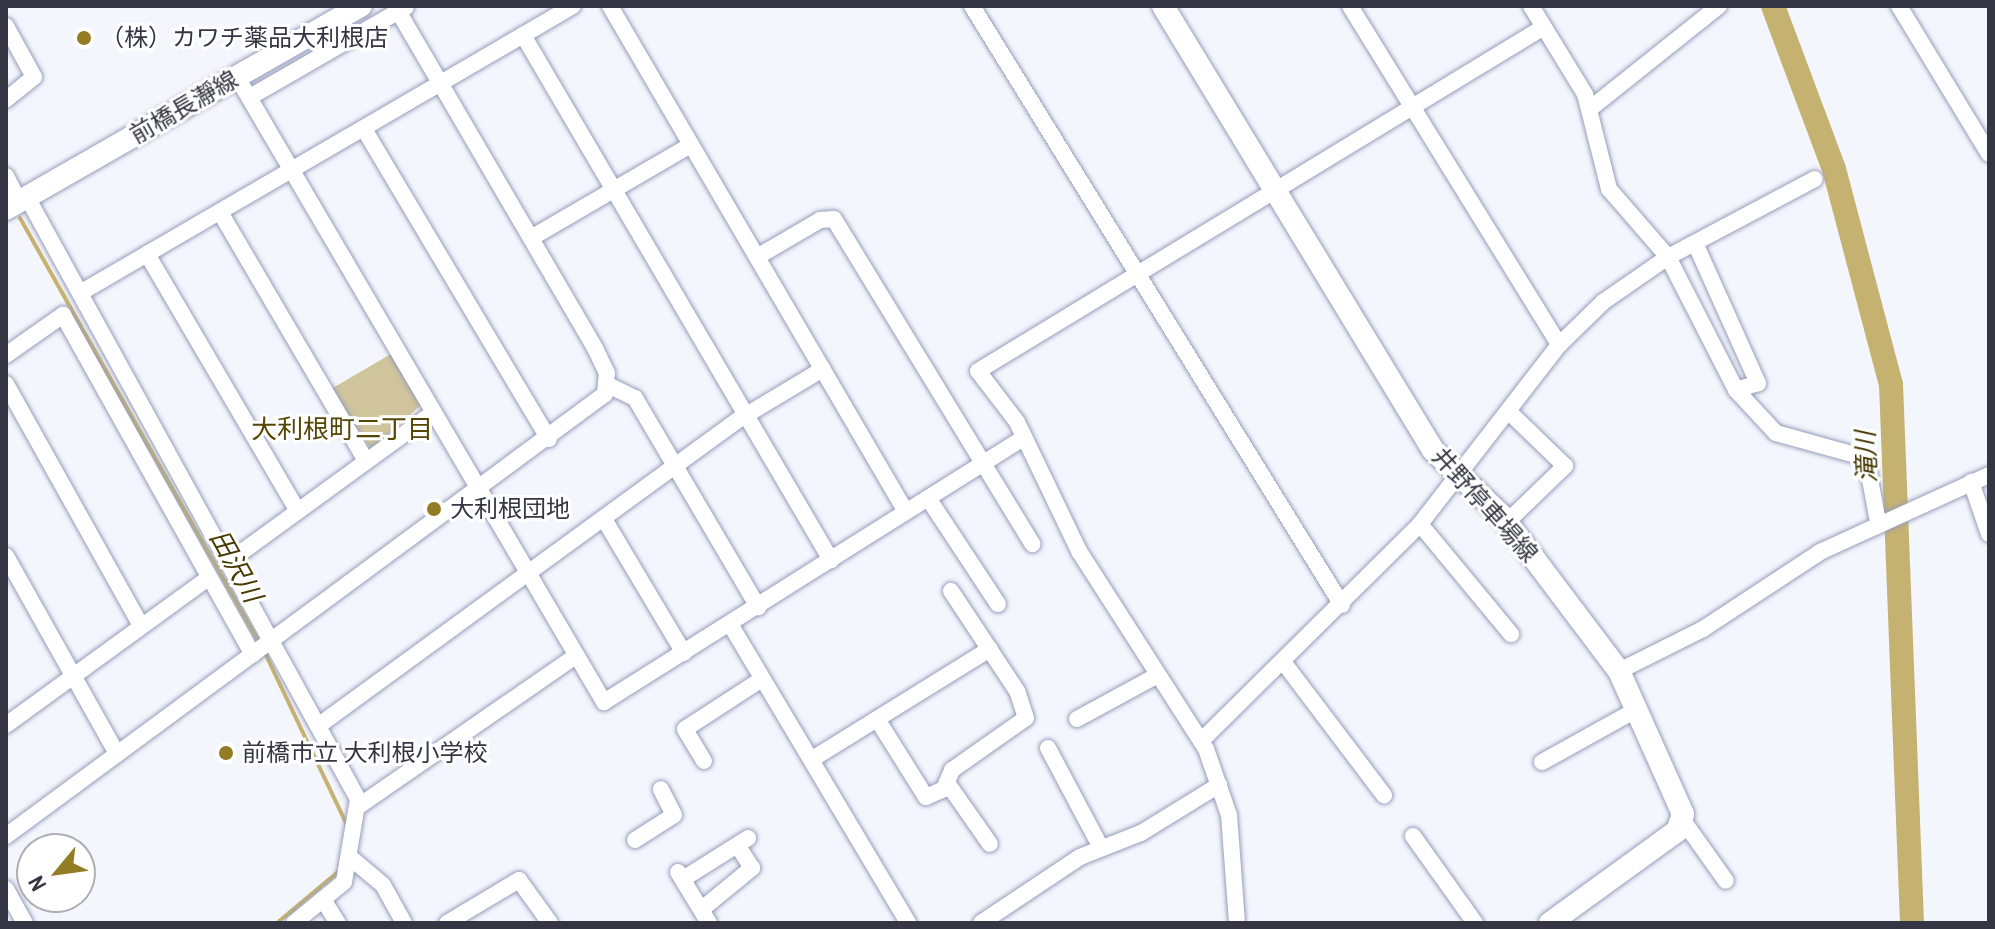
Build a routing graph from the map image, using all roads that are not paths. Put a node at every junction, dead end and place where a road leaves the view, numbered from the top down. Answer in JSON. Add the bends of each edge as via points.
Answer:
{"nodes":[{"id":1,"x":361,"y":6,"type":"edge"},
{"id":2,"x":573,"y":6,"type":"edge"},
{"id":3,"x":610,"y":6,"type":"edge"},
{"id":4,"x":972,"y":6,"type":"edge"},
{"id":5,"x":1163,"y":6,"type":"edge"},
{"id":6,"x":1350,"y":6,"type":"edge"},
{"id":7,"x":1531,"y":6,"type":"edge"},
{"id":8,"x":1719,"y":6,"type":"edge"},
{"id":9,"x":1899,"y":6,"type":"edge"},
{"id":10,"x":400,"y":8,"type":"edge"},
{"id":11,"x":6,"y":26,"type":"edge"},
{"id":12,"x":1544,"y":27,"type":"junction"},
{"id":13,"x":523,"y":35,"type":"junction"},
{"id":14,"x":237,"y":77,"type":"junction"},
{"id":15,"x":440,"y":83,"type":"junction"},
{"id":16,"x":250,"y":97,"type":"junction"},
{"id":17,"x":6,"y":100,"type":"edge"},
{"id":18,"x":1413,"y":108,"type":"junction"},
{"id":19,"x":1591,"y":108,"type":"junction"},
{"id":20,"x":364,"y":129,"type":"junction"},
{"id":21,"x":691,"y":145,"type":"junction"},
{"id":22,"x":1989,"y":154,"type":"edge"},
{"id":23,"x":291,"y":169,"type":"junction"},
{"id":24,"x":6,"y":176,"type":"edge"},
{"id":25,"x":1815,"y":179,"type":"dead end"},
{"id":26,"x":614,"y":190,"type":"junction"},
{"id":27,"x":1277,"y":190,"type":"junction"},
{"id":28,"x":18,"y":202,"type":"edge"},
{"id":29,"x":220,"y":212,"type":"junction"},
{"id":30,"x":531,"y":238,"type":"junction"},
{"id":31,"x":1695,"y":243,"type":"junction"},
{"id":32,"x":147,"y":254,"type":"junction"},
{"id":33,"x":757,"y":257,"type":"junction"},
{"id":34,"x":1668,"y":257,"type":"junction"},
{"id":35,"x":1137,"y":275,"type":"junction"},
{"id":36,"x":80,"y":293,"type":"junction"},
{"id":37,"x":1559,"y":345,"type":"junction"},
{"id":38,"x":6,"y":355,"type":"edge"},
{"id":39,"x":823,"y":369,"type":"junction"},
{"id":40,"x":6,"y":384,"type":"edge"},
{"id":41,"x":608,"y":385,"type":"junction"},
{"id":42,"x":1736,"y":390,"type":"junction"},
{"id":43,"x":1509,"y":412,"type":"junction"},
{"id":44,"x":433,"y":413,"type":"junction"},
{"id":45,"x":746,"y":414,"type":"junction"},
{"id":46,"x":157,"y":433,"type":"junction"},
{"id":47,"x":1024,"y":438,"type":"junction"},
{"id":48,"x":549,"y":439,"type":"junction"},
{"id":49,"x":135,"y":444,"type":"junction"},
{"id":50,"x":366,"y":461,"type":"junction"},
{"id":51,"x":982,"y":464,"type":"junction"},
{"id":52,"x":676,"y":465,"type":"junction"},
{"id":53,"x":1989,"y":475,"type":"edge"},
{"id":54,"x":1459,"y":479,"type":"junction"},
{"id":55,"x":1971,"y":482,"type":"junction"},
{"id":56,"x":479,"y":491,"type":"junction"},
{"id":57,"x":928,"y":498,"type":"junction"},
{"id":58,"x":298,"y":511,"type":"junction"},
{"id":59,"x":906,"y":512,"type":"junction"},
{"id":60,"x":604,"y":519,"type":"junction"},
{"id":61,"x":1881,"y":521,"type":"junction"},
{"id":62,"x":1507,"y":522,"type":"junction"},
{"id":63,"x":1420,"y":524,"type":"junction"},
{"id":64,"x":1989,"y":534,"type":"edge"},
{"id":65,"x":1032,"y":544,"type":"dead end"},
{"id":66,"x":6,"y":556,"type":"edge"},
{"id":67,"x":831,"y":560,"type":"junction"},
{"id":68,"x":228,"y":562,"type":"junction"},
{"id":69,"x":528,"y":574,"type":"junction"},
{"id":70,"x":208,"y":578,"type":"junction"},
{"id":71,"x":951,"y":591,"type":"dead end"},
{"id":72,"x":998,"y":604,"type":"dead end"},
{"id":73,"x":1342,"y":605,"type":"junction"},
{"id":74,"x":758,"y":607,"type":"junction"},
{"id":75,"x":730,"y":624,"type":"junction"},
{"id":76,"x":141,"y":626,"type":"junction"},
{"id":77,"x":1511,"y":634,"type":"dead end"},
{"id":78,"x":272,"y":642,"type":"junction"},
{"id":79,"x":990,"y":649,"type":"junction"},
{"id":80,"x":684,"y":653,"type":"junction"},
{"id":81,"x":253,"y":655,"type":"junction"},
{"id":82,"x":576,"y":656,"type":"junction"},
{"id":83,"x":1284,"y":663,"type":"junction"},
{"id":84,"x":1619,"y":671,"type":"junction"},
{"id":85,"x":72,"y":676,"type":"junction"},
{"id":86,"x":1156,"y":676,"type":"junction"},
{"id":87,"x":762,"y":679,"type":"junction"},
{"id":88,"x":1636,"y":710,"type":"junction"},
{"id":89,"x":877,"y":719,"type":"junction"},
{"id":90,"x":1077,"y":719,"type":"dead end"},
{"id":91,"x":6,"y":724,"type":"edge"},
{"id":92,"x":318,"y":726,"type":"junction"},
{"id":93,"x":1201,"y":741,"type":"junction"},
{"id":94,"x":1048,"y":748,"type":"dead end"},
{"id":95,"x":117,"y":754,"type":"junction"},
{"id":96,"x":814,"y":758,"type":"junction"},
{"id":97,"x":704,"y":761,"type":"dead end"},
{"id":98,"x":1542,"y":762,"type":"dead end"},
{"id":99,"x":948,"y":784,"type":"junction"},
{"id":100,"x":1219,"y":785,"type":"junction"},
{"id":101,"x":661,"y":789,"type":"dead end"},
{"id":102,"x":1384,"y":795,"type":"dead end"},
{"id":103,"x":359,"y":806,"type":"junction"},
{"id":104,"x":1684,"y":822,"type":"junction"},
{"id":105,"x":6,"y":836,"type":"edge"},
{"id":106,"x":1413,"y":836,"type":"dead end"},
{"id":107,"x":635,"y":840,"type":"dead end"},
{"id":108,"x":990,"y":844,"type":"dead end"},
{"id":109,"x":1100,"y":846,"type":"junction"},
{"id":110,"x":352,"y":859,"type":"junction"},
{"id":111,"x":1726,"y":881,"type":"dead end"},
{"id":112,"x":6,"y":889,"type":"edge"},
{"id":113,"x":324,"y":901,"type":"junction"},
{"id":114,"x":706,"y":916,"type":"edge"},
{"id":115,"x":25,"y":923,"type":"edge"},
{"id":116,"x":294,"y":923,"type":"edge"},
{"id":117,"x":338,"y":923,"type":"edge"},
{"id":118,"x":404,"y":923,"type":"edge"},
{"id":119,"x":447,"y":923,"type":"edge"},
{"id":120,"x":550,"y":923,"type":"edge"},
{"id":121,"x":908,"y":923,"type":"edge"},
{"id":122,"x":981,"y":923,"type":"edge"},
{"id":123,"x":1237,"y":923,"type":"edge"},
{"id":124,"x":1475,"y":923,"type":"edge"},
{"id":125,"x":1550,"y":923,"type":"edge"}],
"edges":[{"from":1,"to":14,"type":"main road","name":"前橋長瀞線"},
{"from":2,"to":13,"type":"street"},
{"from":3,"to":21,"type":"street"},
{"from":4,"to":35,"type":"street"},
{"from":5,"to":27,"type":"main road","name":"井野停車場線"},
{"from":6,"to":18,"type":"street"},
{"from":7,"to":12,"type":"street"},
{"from":8,"to":19,"type":"street"},
{"from":9,"to":22,"type":"street"},
{"from":10,"to":15,"type":"street"},
{"from":10,"to":16,"type":"street"},
{"from":11,"to":17,"type":"street","via":[[34,77]]},
{"from":12,"to":18,"type":"street"},
{"from":12,"to":19,"type":"street"},
{"from":13,"to":15,"type":"street"},
{"from":13,"to":26,"type":"street"},
{"from":14,"to":16,"type":"street"},
{"from":14,"to":28,"type":"main road","name":"前橋長瀞線"},
{"from":15,"to":20,"type":"street"},
{"from":15,"to":30,"type":"street"},
{"from":16,"to":23,"type":"street"},
{"from":18,"to":27,"type":"street"},
{"from":18,"to":37,"type":"street"},
{"from":19,"to":34,"type":"street","via":[[1609,189]]},
{"from":20,"to":23,"type":"street"},
{"from":20,"to":48,"type":"street"},
{"from":21,"to":26,"type":"street"},
{"from":21,"to":33,"type":"street"},
{"from":23,"to":29,"type":"street"},
{"from":23,"to":44,"type":"street"},
{"from":24,"to":28,"type":"street"},
{"from":25,"to":31,"type":"street"},
{"from":26,"to":30,"type":"street"},
{"from":26,"to":45,"type":"street"},
{"from":27,"to":35,"type":"street"},
{"from":27,"to":54,"type":"main road","name":"井野停車場線","via":[[1433,450]]},
{"from":28,"to":36,"type":"street"},
{"from":29,"to":32,"type":"street"},
{"from":29,"to":50,"type":"street"},
{"from":30,"to":41,"type":"street","via":[[603,363]]},
{"from":31,"to":34,"type":"street"},
{"from":31,"to":42,"type":"street","via":[[1758,383]]},
{"from":32,"to":36,"type":"street"},
{"from":32,"to":58,"type":"street"},
{"from":33,"to":39,"type":"street"},
{"from":33,"to":51,"type":"street","via":[[820,220],[834,219]]},
{"from":34,"to":37,"type":"street"},
{"from":34,"to":42,"type":"street"},
{"from":35,"to":47,"type":"street","via":[[980,367],[979,376]]},
{"from":35,"to":73,"type":"street"},
{"from":36,"to":46,"type":"street"},
{"from":37,"to":43,"type":"street"},
{"from":38,"to":49,"type":"street","via":[[63,315]]},
{"from":39,"to":45,"type":"street"},
{"from":39,"to":59,"type":"street"},
{"from":40,"to":76,"type":"street"},
{"from":41,"to":48,"type":"street","via":[[595,406]]},
{"from":41,"to":52,"type":"street","via":[[635,398]]},
{"from":42,"to":61,"type":"street","via":[[1776,433],[1866,458]]},
{"from":43,"to":54,"type":"street"},
{"from":43,"to":62,"type":"street","via":[[1565,466]]},
{"from":44,"to":50,"type":"street"},
{"from":44,"to":56,"type":"street"},
{"from":45,"to":52,"type":"street"},
{"from":45,"to":67,"type":"street"},
{"from":46,"to":49,"type":"street"},
{"from":46,"to":68,"type":"street"},
{"from":47,"to":51,"type":"street"},
{"from":47,"to":86,"type":"street","via":[[1080,553]]},
{"from":48,"to":56,"type":"street"},
{"from":49,"to":70,"type":"street"},
{"from":50,"to":58,"type":"street"},
{"from":51,"to":57,"type":"street"},
{"from":51,"to":65,"type":"street"},
{"from":52,"to":60,"type":"street"},
{"from":52,"to":74,"type":"street"},
{"from":53,"to":55,"type":"street"},
{"from":54,"to":62,"type":"main road","name":"井野停車場線"},
{"from":54,"to":63,"type":"street"},
{"from":55,"to":61,"type":"street"},
{"from":55,"to":64,"type":"street"},
{"from":56,"to":69,"type":"street"},
{"from":56,"to":78,"type":"street"},
{"from":57,"to":59,"type":"street"},
{"from":57,"to":72,"type":"street"},
{"from":58,"to":68,"type":"street"},
{"from":59,"to":67,"type":"street"},
{"from":60,"to":69,"type":"street"},
{"from":60,"to":80,"type":"street"},
{"from":61,"to":84,"type":"street","via":[[1703,629]]},
{"from":62,"to":84,"type":"main road","name":"井野停車場線"},
{"from":63,"to":73,"type":"street"},
{"from":63,"to":77,"type":"street"},
{"from":66,"to":85,"type":"street"},
{"from":67,"to":74,"type":"street"},
{"from":68,"to":78,"type":"street"},
{"from":69,"to":82,"type":"street"},
{"from":69,"to":92,"type":"street"},
{"from":70,"to":76,"type":"street"},
{"from":70,"to":81,"type":"street"},
{"from":71,"to":79,"type":"street"},
{"from":73,"to":83,"type":"street"},
{"from":74,"to":75,"type":"street"},
{"from":75,"to":80,"type":"street"},
{"from":75,"to":87,"type":"street"},
{"from":76,"to":85,"type":"street"},
{"from":78,"to":81,"type":"street"},
{"from":78,"to":92,"type":"street"},
{"from":79,"to":89,"type":"street"},
{"from":79,"to":99,"type":"street","via":[[1028,714],[952,770]]},
{"from":80,"to":82,"type":"street","via":[[607,702]]},
{"from":81,"to":95,"type":"street"},
{"from":82,"to":103,"type":"street"},
{"from":83,"to":93,"type":"street"},
{"from":83,"to":102,"type":"street"},
{"from":84,"to":88,"type":"main road","name":"井野停車場線"},
{"from":85,"to":91,"type":"street"},
{"from":85,"to":95,"type":"street"},
{"from":86,"to":90,"type":"street"},
{"from":86,"to":93,"type":"street"},
{"from":87,"to":96,"type":"street"},
{"from":87,"to":97,"type":"street","via":[[685,729]]},
{"from":88,"to":98,"type":"street"},
{"from":88,"to":104,"type":"main road","name":"井野停車場線"},
{"from":89,"to":96,"type":"street"},
{"from":89,"to":99,"type":"street","via":[[920,795]]},
{"from":92,"to":103,"type":"street"},
{"from":93,"to":100,"type":"street"},
{"from":94,"to":109,"type":"street"},
{"from":95,"to":105,"type":"street"},
{"from":96,"to":121,"type":"street"},
{"from":99,"to":108,"type":"street"},
{"from":100,"to":109,"type":"street","via":[[1141,833]]},
{"from":100,"to":123,"type":"street","via":[[1229,815]]},
{"from":101,"to":107,"type":"street","via":[[674,815]]},
{"from":103,"to":110,"type":"street"},
{"from":104,"to":111,"type":"street"},
{"from":104,"to":125,"type":"main road"},
{"from":106,"to":124,"type":"street"},
{"from":109,"to":122,"type":"street"},
{"from":110,"to":113,"type":"street","via":[[344,882]]},
{"from":110,"to":118,"type":"street","via":[[378,880]]},
{"from":112,"to":115,"type":"street"},
{"from":113,"to":116,"type":"street"},
{"from":113,"to":117,"type":"street"},
{"from":114,"to":114,"type":"street","via":[[680,875],[742,842],[752,868]]},
{"from":119,"to":120,"type":"street","via":[[513,873]]}]}
